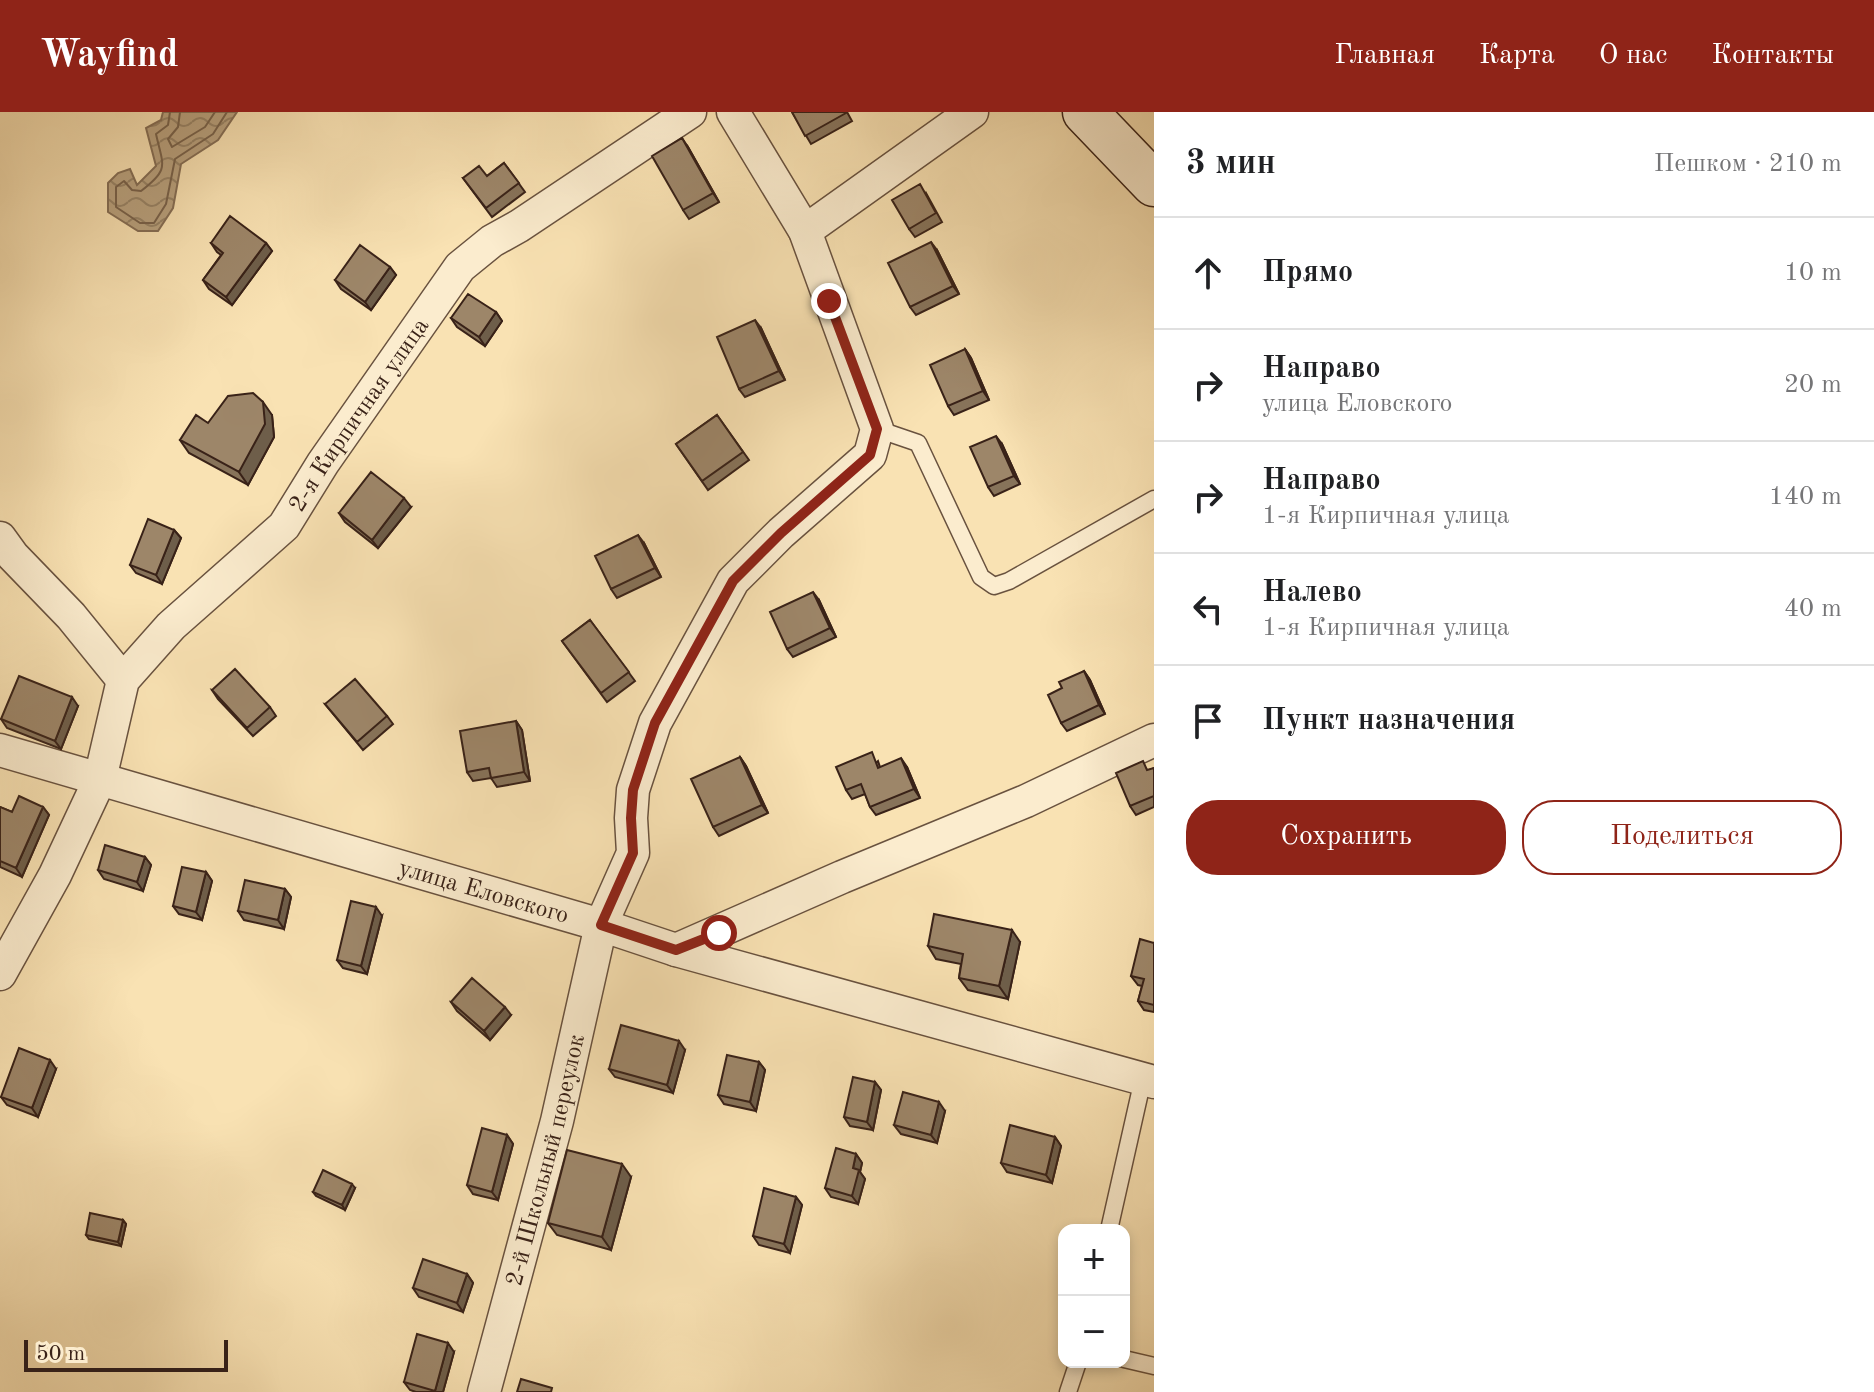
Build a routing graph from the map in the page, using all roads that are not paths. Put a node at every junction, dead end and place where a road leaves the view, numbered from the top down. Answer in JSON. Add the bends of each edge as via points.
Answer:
{"nodes":[{"id":1,"x":690,"y":112,"type":"edge"},
{"id":2,"x":733,"y":112,"type":"edge"},
{"id":3,"x":972,"y":112,"type":"edge"},
{"id":4,"x":1085,"y":112,"type":"edge"},
{"id":5,"x":1154,"y":184,"type":"edge"},
{"id":6,"x":805,"y":231,"type":"junction"},
{"id":7,"x":877,"y":429,"type":"junction"},
{"id":8,"x":1154,"y":499,"type":"edge"},
{"id":9,"x":0,"y":538,"type":"edge"},
{"id":10,"x":123,"y":680,"type":"junction"},
{"id":11,"x":1154,"y":740,"type":"edge"},
{"id":12,"x":0,"y":750,"type":"edge"},
{"id":13,"x":100,"y":779,"type":"junction"},
{"id":14,"x":601,"y":925,"type":"junction"},
{"id":15,"x":676,"y":950,"type":"junction"},
{"id":16,"x":0,"y":974,"type":"edge"},
{"id":17,"x":1148,"y":1080,"type":"edge"},
{"id":18,"x":1111,"y":1224,"type":"edge"},
{"id":19,"x":1130,"y":1360,"type":"edge"},
{"id":20,"x":1154,"y":1366,"type":"edge"},
{"id":21,"x":1076,"y":1368,"type":"edge"},
{"id":22,"x":484,"y":1392,"type":"edge"},
{"id":23,"x":1068,"y":1392,"type":"edge"}],
"edges":[{"from":1,"to":10,"type":"street","name":"2-я Кирпичная улица","via":[[460,267],[284,526],[171,626]]},
{"from":2,"to":6,"type":"street"},
{"from":3,"to":6,"type":"street"},
{"from":4,"to":5,"type":"street"},
{"from":6,"to":7,"type":"street"},
{"from":7,"to":8,"type":"lane","via":[[918,443],[981,577],[994,586]]},
{"from":7,"to":14,"type":"street","name":"2-й Школьный переулок","via":[[870,455],[733,581],[655,723],[633,790],[633,853]]},
{"from":9,"to":10,"type":"street"},
{"from":10,"to":13,"type":"street","name":"2-я Кирпичная улица"},
{"from":11,"to":15,"type":"street","via":[[1026,801]]},
{"from":12,"to":13,"type":"street","name":"улица Еловского"},
{"from":13,"to":14,"type":"street","name":"улица Еловского"},
{"from":13,"to":16,"type":"street","name":"2-я Кирпичная улица"},
{"from":14,"to":15,"type":"street","name":"улица Еловского"},
{"from":14,"to":22,"type":"street","name":"2-й Школьный переулок","via":[[557,1121]]},
{"from":15,"to":17,"type":"street","name":"улица Еловского"},
{"from":17,"to":18,"type":"lane"},
{"from":19,"to":20,"type":"lane"},
{"from":21,"to":23,"type":"lane"}]}
